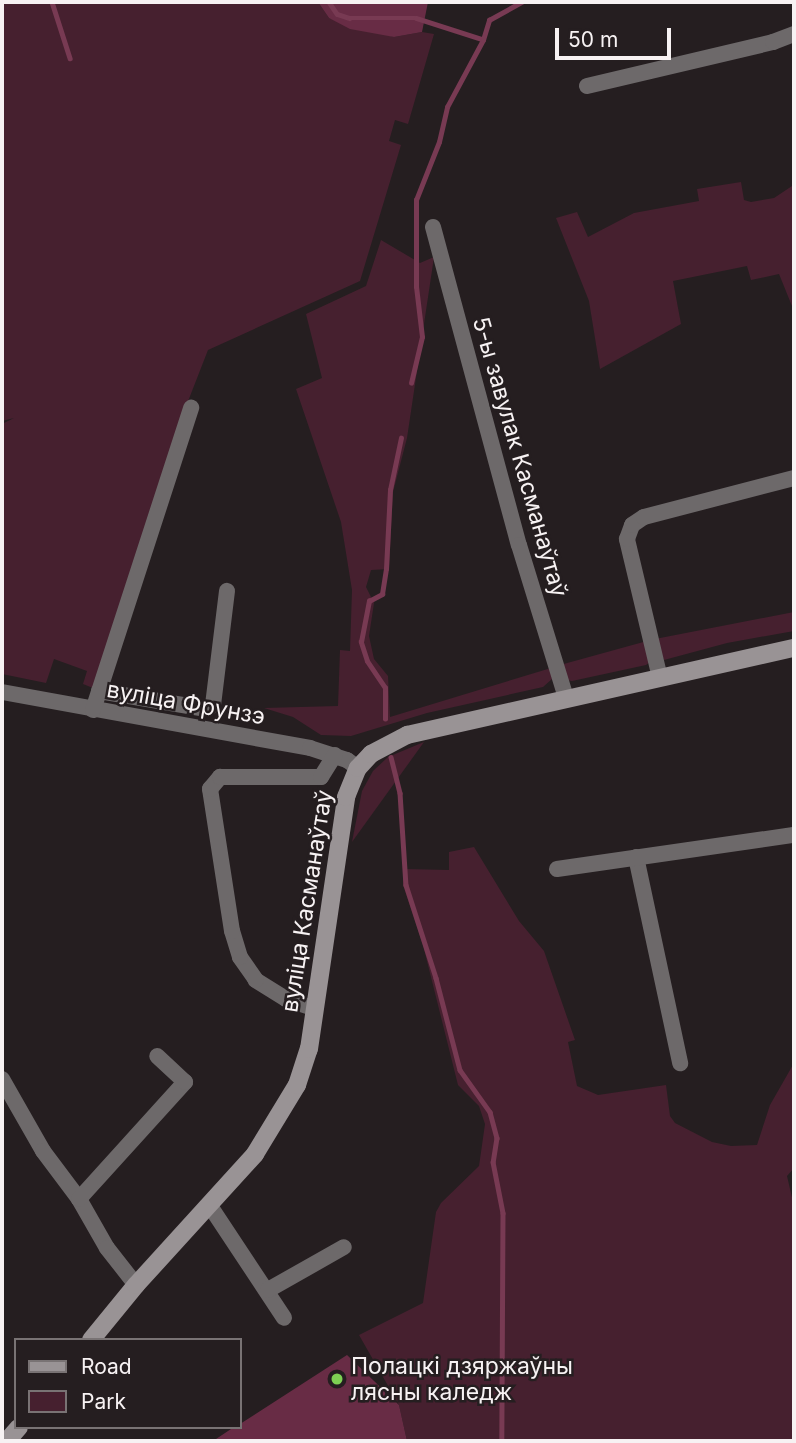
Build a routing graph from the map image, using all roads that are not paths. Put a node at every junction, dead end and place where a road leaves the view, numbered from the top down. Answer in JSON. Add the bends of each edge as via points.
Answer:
{"nodes":[{"id":1,"x":794,"y":34,"type":"edge"},
{"id":2,"x":587,"y":86,"type":"dead end"},
{"id":3,"x":433,"y":227,"type":"dead end"},
{"id":4,"x":191,"y":408,"type":"dead end"},
{"id":5,"x":794,"y":478,"type":"edge"},
{"id":6,"x":227,"y":591,"type":"dead end"},
{"id":7,"x":794,"y":648,"type":"edge"},
{"id":8,"x":660,"y":678,"type":"junction"},
{"id":9,"x":99,"y":691,"type":"junction"},
{"id":10,"x":2,"y":692,"type":"edge"},
{"id":11,"x":566,"y":698,"type":"junction"},
{"id":12,"x":93,"y":710,"type":"junction"},
{"id":13,"x":335,"y":755,"type":"junction"},
{"id":14,"x":358,"y":768,"type":"junction"},
{"id":15,"x":794,"y":835,"type":"edge"},
{"id":16,"x":636,"y":857,"type":"junction"},
{"id":17,"x":557,"y":869,"type":"dead end"},
{"id":18,"x":313,"y":1008,"type":"junction"},
{"id":19,"x":157,"y":1056,"type":"dead end"},
{"id":20,"x":680,"y":1063,"type":"dead end"},
{"id":21,"x":2,"y":1079,"type":"edge"},
{"id":22,"x":79,"y":1199,"type":"junction"},
{"id":23,"x":210,"y":1206,"type":"junction"},
{"id":24,"x":344,"y":1248,"type":"dead end"},
{"id":25,"x":136,"y":1285,"type":"junction"},
{"id":26,"x":268,"y":1290,"type":"junction"},
{"id":27,"x":284,"y":1318,"type":"dead end"},
{"id":28,"x":93,"y":1338,"type":"edge"}],
"edges":[{"from":1,"to":2,"type":"street","via":[[773,43]]},
{"from":3,"to":11,"type":"street","name":"5-ы завулак Касманаўтаў","via":[[519,545]]},
{"from":4,"to":9,"type":"street"},
{"from":5,"to":8,"type":"street","via":[[644,517],[632,525],[626,539]]},
{"from":6,"to":9,"type":"street","via":[[213,705],[207,709]]},
{"from":7,"to":8,"type":"main road","name":"вуліца Касманаўтаў"},
{"from":8,"to":11,"type":"main road","name":"вуліца Касманаўтаў"},
{"from":9,"to":12,"type":"street"},
{"from":10,"to":12,"type":"street","name":"вуліца Фрунзэ"},
{"from":11,"to":14,"type":"main road","name":"вуліца Касманаўтаў","via":[[407,735],[378,749]]},
{"from":12,"to":13,"type":"street","name":"вуліца Фрунзэ"},
{"from":13,"to":14,"type":"street","name":"вуліца Фрунзэ"},
{"from":13,"to":18,"type":"street","via":[[321,777],[220,777],[210,789],[240,957],[256,980],[286,999]]},
{"from":14,"to":18,"type":"main road","name":"вуліца Касманаўтаў","via":[[346,797]]},
{"from":15,"to":16,"type":"street"},
{"from":16,"to":17,"type":"street"},
{"from":16,"to":20,"type":"street"},
{"from":18,"to":23,"type":"main road","name":"вуліца Касманаўтаў","via":[[309,1049],[297,1085],[255,1154]]},
{"from":19,"to":22,"type":"street","via":[[185,1082]]},
{"from":21,"to":22,"type":"street","via":[[43,1151]]},
{"from":22,"to":25,"type":"street","via":[[107,1248]]},
{"from":23,"to":25,"type":"main road","name":"вуліца Касманаўтаў"},
{"from":23,"to":26,"type":"street"},
{"from":24,"to":26,"type":"street"},
{"from":25,"to":28,"type":"main road","name":"вуліца Касманаўтаў"},
{"from":26,"to":27,"type":"street"}]}
